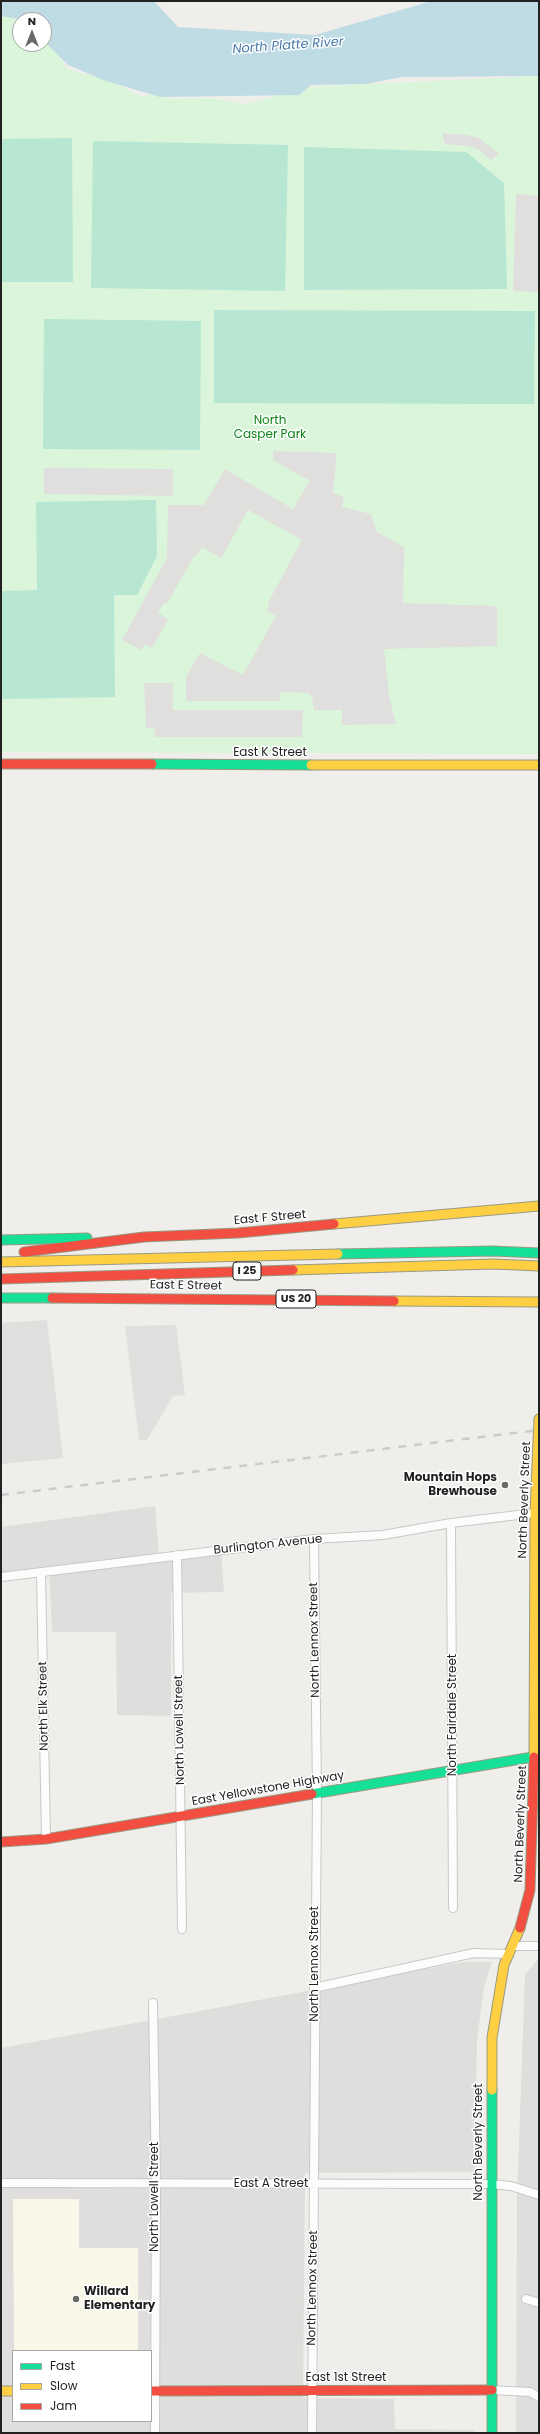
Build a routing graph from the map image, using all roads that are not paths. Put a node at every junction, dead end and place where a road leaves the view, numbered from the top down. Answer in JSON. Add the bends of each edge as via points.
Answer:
{"nodes":[{"id":1,"x":1,"y":764,"type":"edge"},
{"id":2,"x":539,"y":765,"type":"edge"},
{"id":3,"x":539,"y":1206,"type":"edge"},
{"id":4,"x":144,"y":1237,"type":"junction"},
{"id":5,"x":1,"y":1240,"type":"edge"},
{"id":6,"x":539,"y":1253,"type":"edge"},
{"id":7,"x":1,"y":1254,"type":"edge"},
{"id":8,"x":1,"y":1262,"type":"edge"},
{"id":9,"x":539,"y":1266,"type":"edge"},
{"id":10,"x":1,"y":1279,"type":"edge"},
{"id":11,"x":1,"y":1300,"type":"edge"},
{"id":12,"x":539,"y":1302,"type":"edge"},
{"id":13,"x":539,"y":1419,"type":"edge"},
{"id":14,"x":535,"y":1513,"type":"junction"},
{"id":15,"x":451,"y":1523,"type":"junction"},
{"id":16,"x":314,"y":1539,"type":"junction"},
{"id":17,"x":177,"y":1555,"type":"junction"},
{"id":18,"x":42,"y":1572,"type":"junction"},
{"id":19,"x":1,"y":1577,"type":"edge"},
{"id":20,"x":537,"y":1756,"type":"edge"},
{"id":21,"x":453,"y":1769,"type":"junction"},
{"id":22,"x":317,"y":1793,"type":"junction"},
{"id":23,"x":182,"y":1816,"type":"junction"},
{"id":24,"x":46,"y":1839,"type":"junction"},
{"id":25,"x":1,"y":1842,"type":"edge"},
{"id":26,"x":453,"y":1908,"type":"dead end"},
{"id":27,"x":182,"y":1929,"type":"dead end"},
{"id":28,"x":514,"y":1946,"type":"junction"},
{"id":29,"x":539,"y":1946,"type":"edge"},
{"id":30,"x":508,"y":1954,"type":"junction"},
{"id":31,"x":314,"y":1988,"type":"junction"},
{"id":32,"x":153,"y":2003,"type":"dead end"},
{"id":33,"x":1,"y":2183,"type":"edge"},
{"id":34,"x":156,"y":2184,"type":"junction"},
{"id":35,"x":314,"y":2184,"type":"junction"},
{"id":36,"x":490,"y":2184,"type":"junction"},
{"id":37,"x":539,"y":2195,"type":"edge"},
{"id":38,"x":526,"y":2299,"type":"dead end"},
{"id":39,"x":539,"y":2303,"type":"edge"},
{"id":40,"x":311,"y":2389,"type":"junction"},
{"id":41,"x":492,"y":2390,"type":"junction"},
{"id":42,"x":1,"y":2391,"type":"edge"},
{"id":43,"x":12,"y":2391,"type":"edge"},
{"id":44,"x":153,"y":2391,"type":"edge"},
{"id":45,"x":539,"y":2397,"type":"edge"},
{"id":46,"x":155,"y":2433,"type":"edge"},
{"id":47,"x":312,"y":2433,"type":"edge"},
{"id":48,"x":492,"y":2433,"type":"edge"}],
"edges":[{"from":1,"to":2,"type":"main road","name":"East K Street"},
{"from":3,"to":4,"type":"main road","name":"East F Street","via":[[238,1233]]},
{"from":4,"to":5,"type":"main road","name":"East F Street"},
{"from":4,"to":7,"type":"main road"},
{"from":6,"to":8,"type":"main road","number":"I 25","via":[[492,1251]]},
{"from":9,"to":10,"type":"main road","number":"I 25","via":[[493,1264]]},
{"from":11,"to":12,"type":"main road","name":"East E Street","number":"US 20","via":[[52,1298]]},
{"from":13,"to":14,"type":"main road","name":"North Beverly Street"},
{"from":14,"to":15,"type":"street","name":"Burlington Avenue"},
{"from":14,"to":20,"type":"main road","name":"North Beverly Street"},
{"from":15,"to":16,"type":"street","name":"Burlington Avenue","via":[[383,1536]]},
{"from":15,"to":21,"type":"street","name":"North Fairdale Street"},
{"from":16,"to":17,"type":"street","name":"Burlington Avenue"},
{"from":16,"to":22,"type":"street","name":"North Lennox Street"},
{"from":17,"to":18,"type":"street","name":"Burlington Avenue"},
{"from":17,"to":23,"type":"street","name":"North Lowell Street"},
{"from":18,"to":19,"type":"street","name":"Burlington Avenue"},
{"from":18,"to":24,"type":"street","name":"North Elk Street"},
{"from":20,"to":21,"type":"main road","name":"East Yellowstone Highway"},
{"from":20,"to":28,"type":"main road","name":"North Beverly Street","via":[[532,1877],[528,1902]]},
{"from":21,"to":22,"type":"main road","name":"East Yellowstone Highway"},
{"from":21,"to":26,"type":"street","name":"North Fairdale Street"},
{"from":22,"to":23,"type":"main road","name":"East Yellowstone Highway"},
{"from":22,"to":31,"type":"street","name":"North Lennox Street"},
{"from":23,"to":24,"type":"main road","name":"East Yellowstone Highway"},
{"from":23,"to":27,"type":"street","name":"North Lowell Street"},
{"from":24,"to":25,"type":"main road","name":"East Yellowstone Highway"},
{"from":28,"to":29,"type":"street"},
{"from":28,"to":30,"type":"main road","name":"North Beverly Street"},
{"from":30,"to":31,"type":"street","via":[[474,1953]]},
{"from":30,"to":36,"type":"main road","name":"North Beverly Street","via":[[498,1991],[492,2038]]},
{"from":31,"to":35,"type":"street","name":"North Lennox Street"},
{"from":32,"to":34,"type":"street","name":"North Lowell Street"},
{"from":33,"to":34,"type":"street","name":"East A Street"},
{"from":34,"to":35,"type":"street","name":"East A Street"},
{"from":34,"to":44,"type":"street","name":"North Lowell Street"},
{"from":35,"to":36,"type":"street","name":"East A Street"},
{"from":35,"to":40,"type":"street","name":"North Lennox Street"},
{"from":36,"to":37,"type":"street","name":"East A Street","via":[[511,2186]]},
{"from":36,"to":41,"type":"main road","name":"North Beverly Street"},
{"from":38,"to":39,"type":"street"},
{"from":40,"to":41,"type":"main road","name":"East 1st Street"},
{"from":40,"to":44,"type":"main road","name":"East 1st Street"},
{"from":40,"to":47,"type":"street","name":"North Lennox Street"},
{"from":41,"to":45,"type":"street","name":"East 1st Street","via":[[530,2392]]},
{"from":41,"to":48,"type":"main road","name":"North Beverly Street"},
{"from":42,"to":43,"type":"main road"},
{"from":44,"to":46,"type":"street","name":"North Lowell Street"}]}
